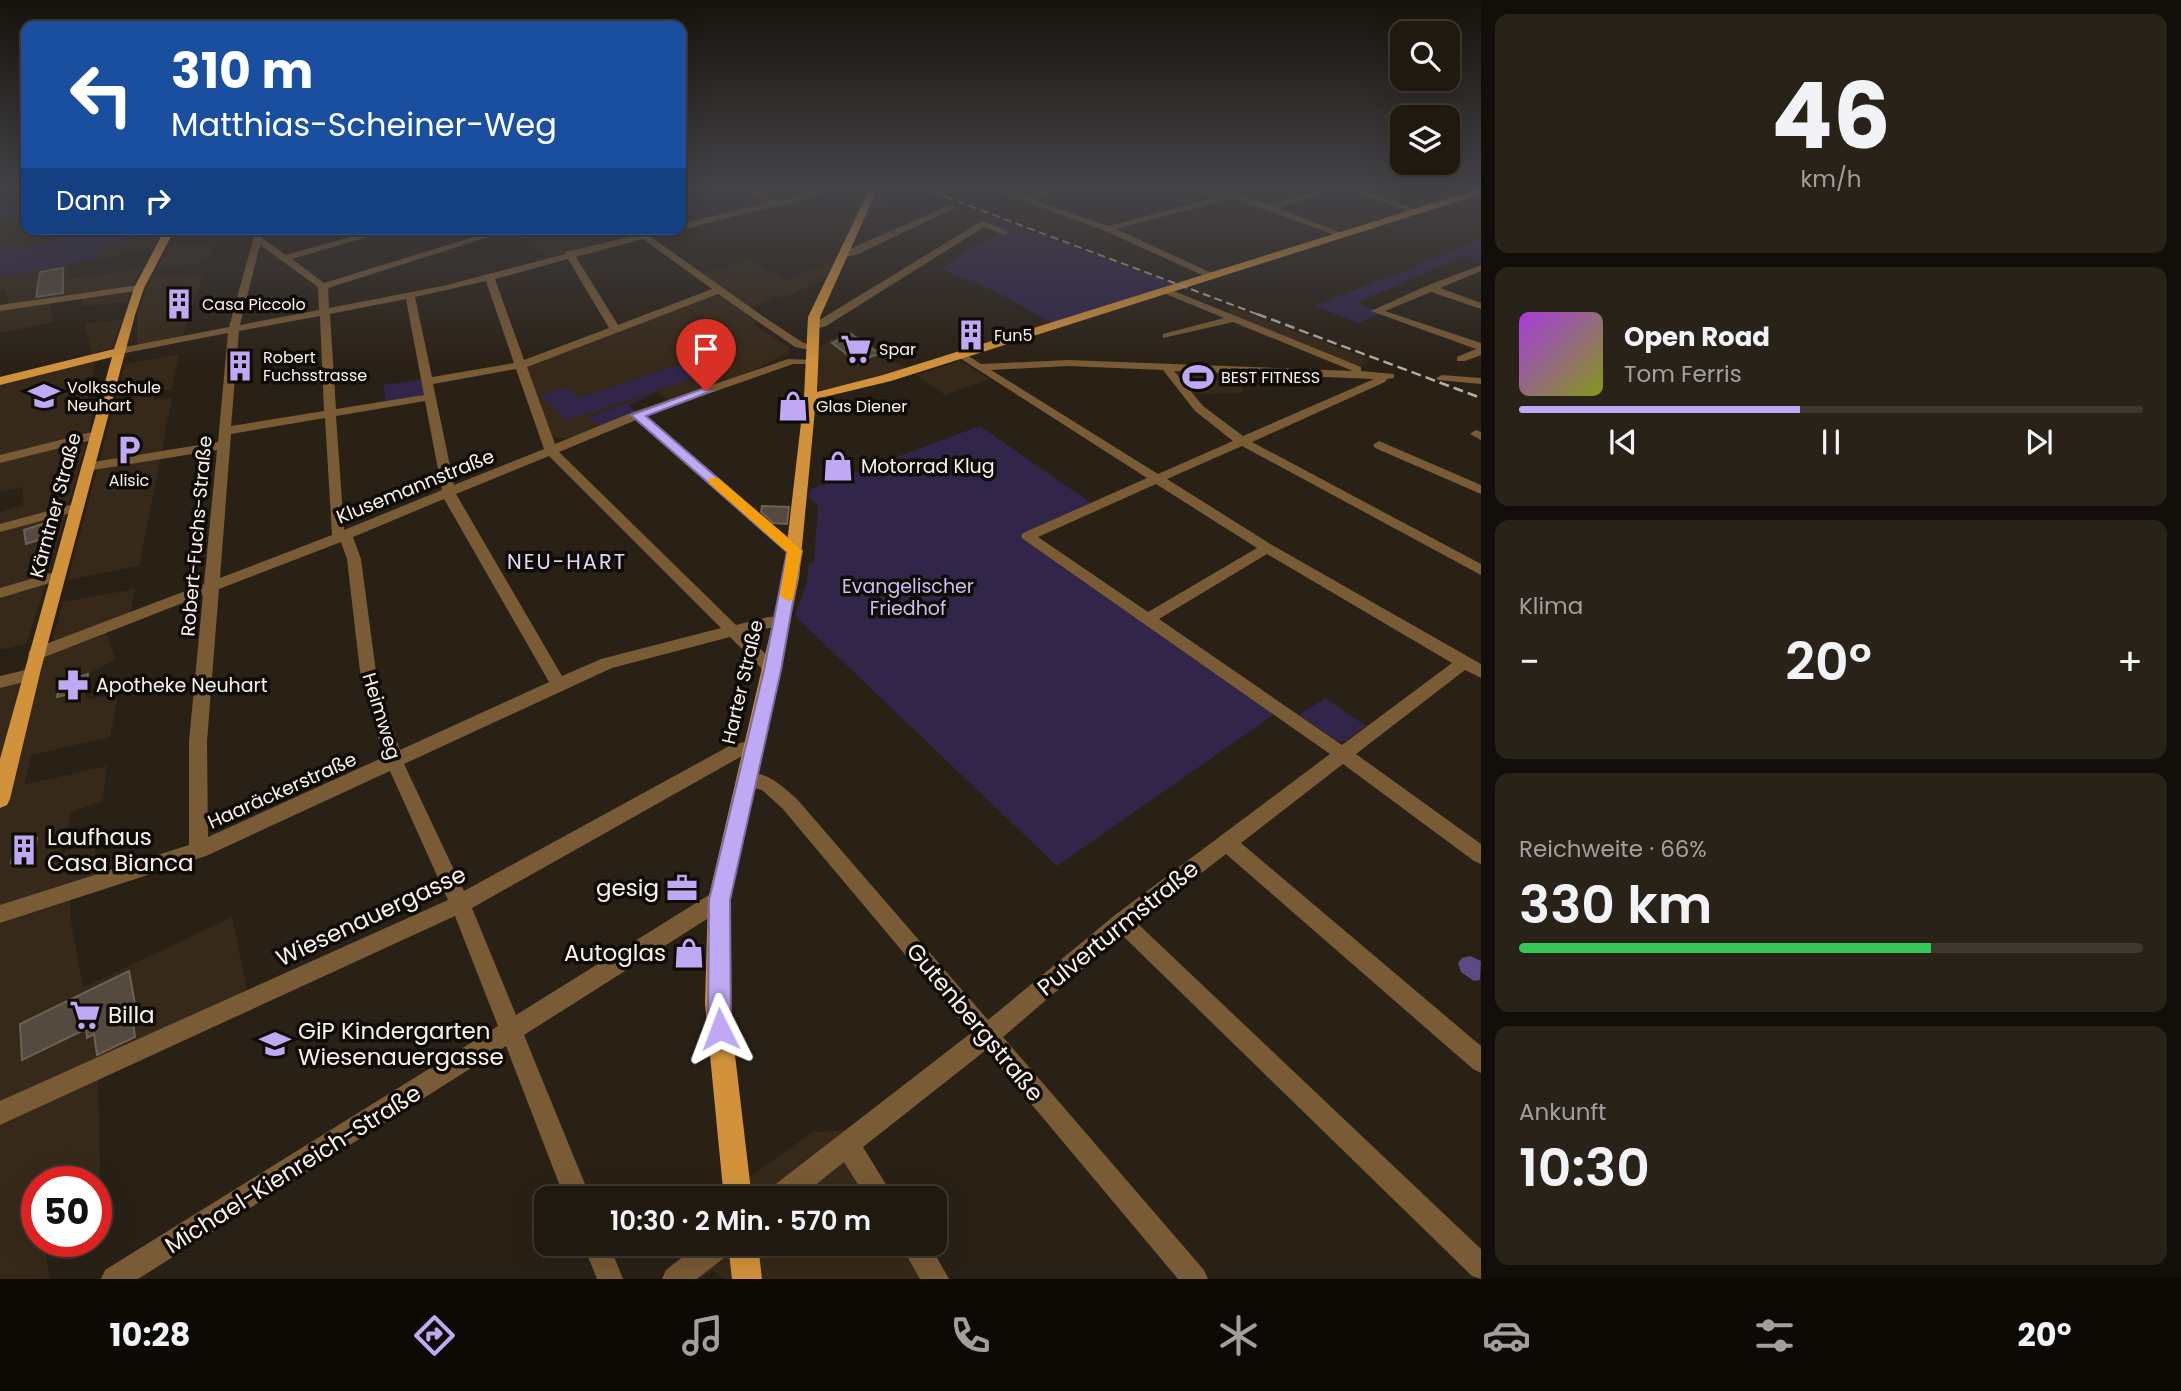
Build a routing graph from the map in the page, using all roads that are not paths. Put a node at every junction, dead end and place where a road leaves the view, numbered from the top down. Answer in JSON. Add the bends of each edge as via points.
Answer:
{"nodes":[{"id":1,"x":160,"y":248,"type":"edge"},
{"id":2,"x":256,"y":248,"type":"edge"},
{"id":3,"x":273,"y":248,"type":"edge"},
{"id":4,"x":323,"y":248,"type":"edge"},
{"id":5,"x":449,"y":248,"type":"edge"},
{"id":6,"x":594,"y":248,"type":"edge"},
{"id":7,"x":661,"y":248,"type":"edge"},
{"id":8,"x":846,"y":248,"type":"edge"},
{"id":9,"x":865,"y":248,"type":"edge"},
{"id":10,"x":946,"y":248,"type":"edge"},
{"id":11,"x":1149,"y":248,"type":"edge"},
{"id":12,"x":1302,"y":248,"type":"edge"},
{"id":13,"x":569,"y":254,"type":"junction"},
{"id":14,"x":843,"y":254,"type":"junction"},
{"id":15,"x":283,"y":259,"type":"junction"},
{"id":16,"x":1481,"y":268,"type":"edge"},
{"id":17,"x":489,"y":276,"type":"junction"},
{"id":18,"x":1212,"y":276,"type":"junction"},
{"id":19,"x":323,"y":286,"type":"junction"},
{"id":20,"x":139,"y":288,"type":"junction"},
{"id":21,"x":1429,"y":288,"type":"junction"},
{"id":22,"x":719,"y":290,"type":"junction"},
{"id":23,"x":1164,"y":290,"type":"junction"},
{"id":24,"x":410,"y":295,"type":"junction"},
{"id":25,"x":1481,"y":306,"type":"edge"},
{"id":26,"x":0,"y":308,"type":"edge"},
{"id":27,"x":326,"y":311,"type":"junction"},
{"id":28,"x":1233,"y":319,"type":"junction"},
{"id":29,"x":813,"y":327,"type":"junction"},
{"id":30,"x":234,"y":328,"type":"junction"},
{"id":31,"x":615,"y":329,"type":"junction"},
{"id":32,"x":1167,"y":336,"type":"dead end"},
{"id":33,"x":810,"y":347,"type":"junction"},
{"id":34,"x":1481,"y":349,"type":"edge"},
{"id":35,"x":120,"y":351,"type":"junction"},
{"id":36,"x":960,"y":355,"type":"junction"},
{"id":37,"x":1461,"y":359,"type":"dead end"},
{"id":38,"x":810,"y":362,"type":"junction"},
{"id":39,"x":521,"y":365,"type":"junction"},
{"id":40,"x":979,"y":367,"type":"junction"},
{"id":41,"x":1167,"y":368,"type":"junction"},
{"id":42,"x":1381,"y":375,"type":"junction"},
{"id":43,"x":1442,"y":378,"type":"dead end"},
{"id":44,"x":0,"y":381,"type":"edge"},
{"id":45,"x":429,"y":381,"type":"junction"},
{"id":46,"x":1481,"y":381,"type":"edge"},
{"id":47,"x":431,"y":397,"type":"junction"},
{"id":48,"x":810,"y":397,"type":"junction"},
{"id":49,"x":330,"y":414,"type":"junction"},
{"id":50,"x":637,"y":415,"type":"junction"},
{"id":51,"x":96,"y":435,"type":"junction"},
{"id":52,"x":224,"y":438,"type":"junction"},
{"id":53,"x":1240,"y":440,"type":"junction"},
{"id":54,"x":1379,"y":445,"type":"dead end"},
{"id":55,"x":551,"y":451,"type":"junction"},
{"id":56,"x":0,"y":459,"type":"edge"},
{"id":57,"x":87,"y":467,"type":"junction"},
{"id":58,"x":1154,"y":478,"type":"junction"},
{"id":59,"x":1481,"y":490,"type":"edge"},
{"id":60,"x":451,"y":492,"type":"junction"},
{"id":61,"x":77,"y":507,"type":"junction"},
{"id":62,"x":0,"y":528,"type":"edge"},
{"id":63,"x":345,"y":535,"type":"junction"},
{"id":64,"x":1267,"y":548,"type":"junction"},
{"id":65,"x":795,"y":551,"type":"junction"},
{"id":66,"x":1481,"y":570,"type":"edge"},
{"id":67,"x":58,"y":576,"type":"junction"},
{"id":68,"x":209,"y":587,"type":"junction"},
{"id":69,"x":0,"y":593,"type":"edge"},
{"id":70,"x":1147,"y":619,"type":"junction"},
{"id":71,"x":783,"y":621,"type":"junction"},
{"id":72,"x":731,"y":631,"type":"junction"},
{"id":73,"x":36,"y":654,"type":"junction"},
{"id":74,"x":1472,"y":667,"type":"edge"},
{"id":75,"x":773,"y":670,"type":"junction"},
{"id":76,"x":30,"y":676,"type":"junction"},
{"id":77,"x":0,"y":682,"type":"edge"},
{"id":78,"x":559,"y":685,"type":"junction"},
{"id":79,"x":753,"y":747,"type":"junction"},
{"id":80,"x":1341,"y":753,"type":"junction"},
{"id":81,"x":395,"y":763,"type":"junction"},
{"id":82,"x":746,"y":780,"type":"junction"},
{"id":83,"x":0,"y":795,"type":"edge"},
{"id":84,"x":1226,"y":842,"type":"junction"},
{"id":85,"x":199,"y":850,"type":"junction"},
{"id":86,"x":1481,"y":855,"type":"edge"},
{"id":87,"x":719,"y":900,"type":"junction"},
{"id":88,"x":460,"y":904,"type":"junction"},
{"id":89,"x":0,"y":914,"type":"edge"},
{"id":90,"x":1122,"y":922,"type":"junction"},
{"id":91,"x":512,"y":1032,"type":"junction"},
{"id":92,"x":986,"y":1035,"type":"junction"},
{"id":93,"x":1481,"y":1061,"type":"edge"},
{"id":94,"x":0,"y":1113,"type":"edge"},
{"id":95,"x":846,"y":1146,"type":"junction"},
{"id":96,"x":573,"y":1186,"type":"edge"},
{"id":97,"x":737,"y":1186,"type":"edge"},
{"id":98,"x":794,"y":1186,"type":"edge"},
{"id":99,"x":873,"y":1186,"type":"edge"},
{"id":100,"x":601,"y":1256,"type":"edge"},
{"id":101,"x":705,"y":1256,"type":"edge"},
{"id":102,"x":744,"y":1256,"type":"edge"},
{"id":103,"x":921,"y":1256,"type":"edge"},
{"id":104,"x":1479,"y":1269,"type":"edge"},
{"id":105,"x":114,"y":1279,"type":"edge"},
{"id":106,"x":610,"y":1279,"type":"edge"},
{"id":107,"x":674,"y":1279,"type":"edge"},
{"id":108,"x":747,"y":1279,"type":"edge"},
{"id":109,"x":936,"y":1279,"type":"edge"},
{"id":110,"x":1195,"y":1279,"type":"edge"}],
"edges":[{"from":1,"to":20,"type":"main road","name":"Kärntner Straße"},
{"from":2,"to":30,"type":"street","name":"Robert-Fuchs-Straße"},
{"from":3,"to":15,"type":"street"},
{"from":4,"to":15,"type":"street"},
{"from":5,"to":19,"type":"street"},
{"from":6,"to":13,"type":"street"},
{"from":7,"to":22,"type":"street"},
{"from":8,"to":14,"type":"main road","name":"Harter Straße"},
{"from":9,"to":14,"type":"street"},
{"from":10,"to":29,"type":"street"},
{"from":11,"to":18,"type":"street"},
{"from":12,"to":18,"type":"main road"},
{"from":13,"to":17,"type":"street"},
{"from":13,"to":31,"type":"street"},
{"from":14,"to":29,"type":"main road","name":"Harter Straße","via":[[822,295]]},
{"from":15,"to":19,"type":"street"},
{"from":16,"to":21,"type":"street"},
{"from":17,"to":24,"type":"street"},
{"from":17,"to":39,"type":"street"},
{"from":18,"to":23,"type":"main road"},
{"from":19,"to":27,"type":"street","name":"Heimweg"},
{"from":20,"to":26,"type":"street"},
{"from":20,"to":35,"type":"main road","name":"Kärntner Straße"},
{"from":21,"to":25,"type":"street"},
{"from":21,"to":34,"type":"street","via":[[1376,311]]},
{"from":22,"to":31,"type":"street"},
{"from":22,"to":33,"type":"street","via":[[799,345]]},
{"from":23,"to":28,"type":"street"},
{"from":23,"to":36,"type":"main road"},
{"from":24,"to":27,"type":"street"},
{"from":24,"to":45,"type":"street"},
{"from":27,"to":30,"type":"street"},
{"from":27,"to":49,"type":"street","name":"Heimweg"},
{"from":28,"to":32,"type":"street"},
{"from":28,"to":42,"type":"street"},
{"from":29,"to":33,"type":"main road","name":"Harter Straße"},
{"from":30,"to":35,"type":"street"},
{"from":30,"to":52,"type":"street","name":"Robert-Fuchs-Straße"},
{"from":31,"to":39,"type":"street"},
{"from":33,"to":38,"type":"main road","name":"Harter Straße"},
{"from":34,"to":37,"type":"street"},
{"from":35,"to":44,"type":"main road"},
{"from":35,"to":51,"type":"main road","name":"Kärntner Straße"},
{"from":36,"to":40,"type":"street"},
{"from":36,"to":48,"type":"main road"},
{"from":38,"to":48,"type":"main road","name":"Harter Straße"},
{"from":38,"to":50,"type":"street","name":"Klusemannstraße","via":[[784,364]]},
{"from":39,"to":45,"type":"street"},
{"from":39,"to":55,"type":"street"},
{"from":40,"to":41,"type":"street","via":[[1068,363]]},
{"from":40,"to":58,"type":"street"},
{"from":41,"to":42,"type":"street"},
{"from":41,"to":53,"type":"street","via":[[1179,389],[1203,413]]},
{"from":42,"to":53,"type":"street","via":[[1381,380]]},
{"from":43,"to":46,"type":"street"},
{"from":45,"to":47,"type":"street"},
{"from":47,"to":49,"type":"street"},
{"from":47,"to":60,"type":"street"},
{"from":48,"to":65,"type":"main road","name":"Harter Straße"},
{"from":49,"to":52,"type":"street"},
{"from":49,"to":63,"type":"street","name":"Heimweg","via":[[337,532]]},
{"from":50,"to":55,"type":"street","name":"Klusemannstraße"},
{"from":50,"to":65,"type":"street"},
{"from":51,"to":56,"type":"street"},
{"from":51,"to":57,"type":"main road","name":"Kärntner Straße"},
{"from":52,"to":57,"type":"street"},
{"from":52,"to":68,"type":"street","name":"Robert-Fuchs-Straße"},
{"from":53,"to":58,"type":"street"},
{"from":53,"to":66,"type":"street"},
{"from":54,"to":59,"type":"street"},
{"from":55,"to":60,"type":"street","name":"Klusemannstraße"},
{"from":55,"to":72,"type":"street"},
{"from":57,"to":61,"type":"main road","name":"Kärntner Straße"},
{"from":58,"to":64,"type":"street"},
{"from":58,"to":70,"type":"street","via":[[1028,536]]},
{"from":60,"to":63,"type":"street","name":"Klusemannstraße"},
{"from":60,"to":78,"type":"street"},
{"from":61,"to":62,"type":"street"},
{"from":61,"to":67,"type":"main road","name":"Kärntner Straße"},
{"from":63,"to":68,"type":"street","name":"Klusemannstraße"},
{"from":63,"to":81,"type":"street","name":"Heimweg","via":[[354,559],[369,680]]},
{"from":64,"to":70,"type":"street"},
{"from":64,"to":74,"type":"street"},
{"from":65,"to":71,"type":"main road","name":"Harter Straße"},
{"from":67,"to":69,"type":"street"},
{"from":67,"to":73,"type":"main road","name":"Kärntner Straße"},
{"from":68,"to":73,"type":"street","name":"Klusemannstraße"},
{"from":68,"to":85,"type":"street","name":"Robert-Fuchs-Straße","via":[[198,741]]},
{"from":70,"to":80,"type":"street"},
{"from":71,"to":72,"type":"street","name":"Haaräckerstraße"},
{"from":71,"to":75,"type":"main road","name":"Harter Straße"},
{"from":72,"to":75,"type":"street"},
{"from":72,"to":78,"type":"street","name":"Haaräckerstraße","via":[[607,663]]},
{"from":73,"to":76,"type":"main road","name":"Kärntner Straße"},
{"from":74,"to":80,"type":"street","name":"Pulverturmstraße"},
{"from":75,"to":79,"type":"main road","name":"Harter Straße"},
{"from":76,"to":77,"type":"street"},
{"from":76,"to":83,"type":"main road","name":"Kärntner Straße"},
{"from":78,"to":81,"type":"street","name":"Haaräckerstraße"},
{"from":79,"to":82,"type":"main road","name":"Harter Straße"},
{"from":79,"to":88,"type":"street","name":"Wiesenauergasse","via":[[739,749]]},
{"from":80,"to":84,"type":"street","name":"Pulverturmstraße"},
{"from":80,"to":86,"type":"street"},
{"from":81,"to":85,"type":"street","name":"Haaräckerstraße"},
{"from":81,"to":88,"type":"street","name":"Heimweg"},
{"from":82,"to":87,"type":"main road","name":"Harter Straße"},
{"from":82,"to":92,"type":"street","name":"Gutenbergstraße","via":[[767,784],[789,803]]},
{"from":84,"to":90,"type":"street","name":"Pulverturmstraße"},
{"from":84,"to":93,"type":"street"},
{"from":85,"to":89,"type":"street","name":"Haaräckerstraße"},
{"from":87,"to":91,"type":"street","name":"Michael-Kienreich-Straße"},
{"from":87,"to":97,"type":"main road","name":"Harter Straße","via":[[717,1004]]},
{"from":88,"to":91,"type":"street","name":"Heimweg"},
{"from":88,"to":94,"type":"street","name":"Wiesenauergasse"},
{"from":90,"to":92,"type":"street","name":"Pulverturmstraße"},
{"from":90,"to":104,"type":"street"},
{"from":91,"to":96,"type":"street","name":"Heimweg"},
{"from":91,"to":105,"type":"street","name":"Michael-Kienreich-Straße"},
{"from":92,"to":95,"type":"street","name":"Pulverturmstraße"},
{"from":92,"to":110,"type":"street","name":"Gutenbergstraße"},
{"from":95,"to":98,"type":"street","name":"Pulverturmstraße"},
{"from":95,"to":99,"type":"street"},
{"from":100,"to":106,"type":"street"},
{"from":101,"to":107,"type":"street"},
{"from":102,"to":108,"type":"main road"},
{"from":103,"to":109,"type":"street"}]}
